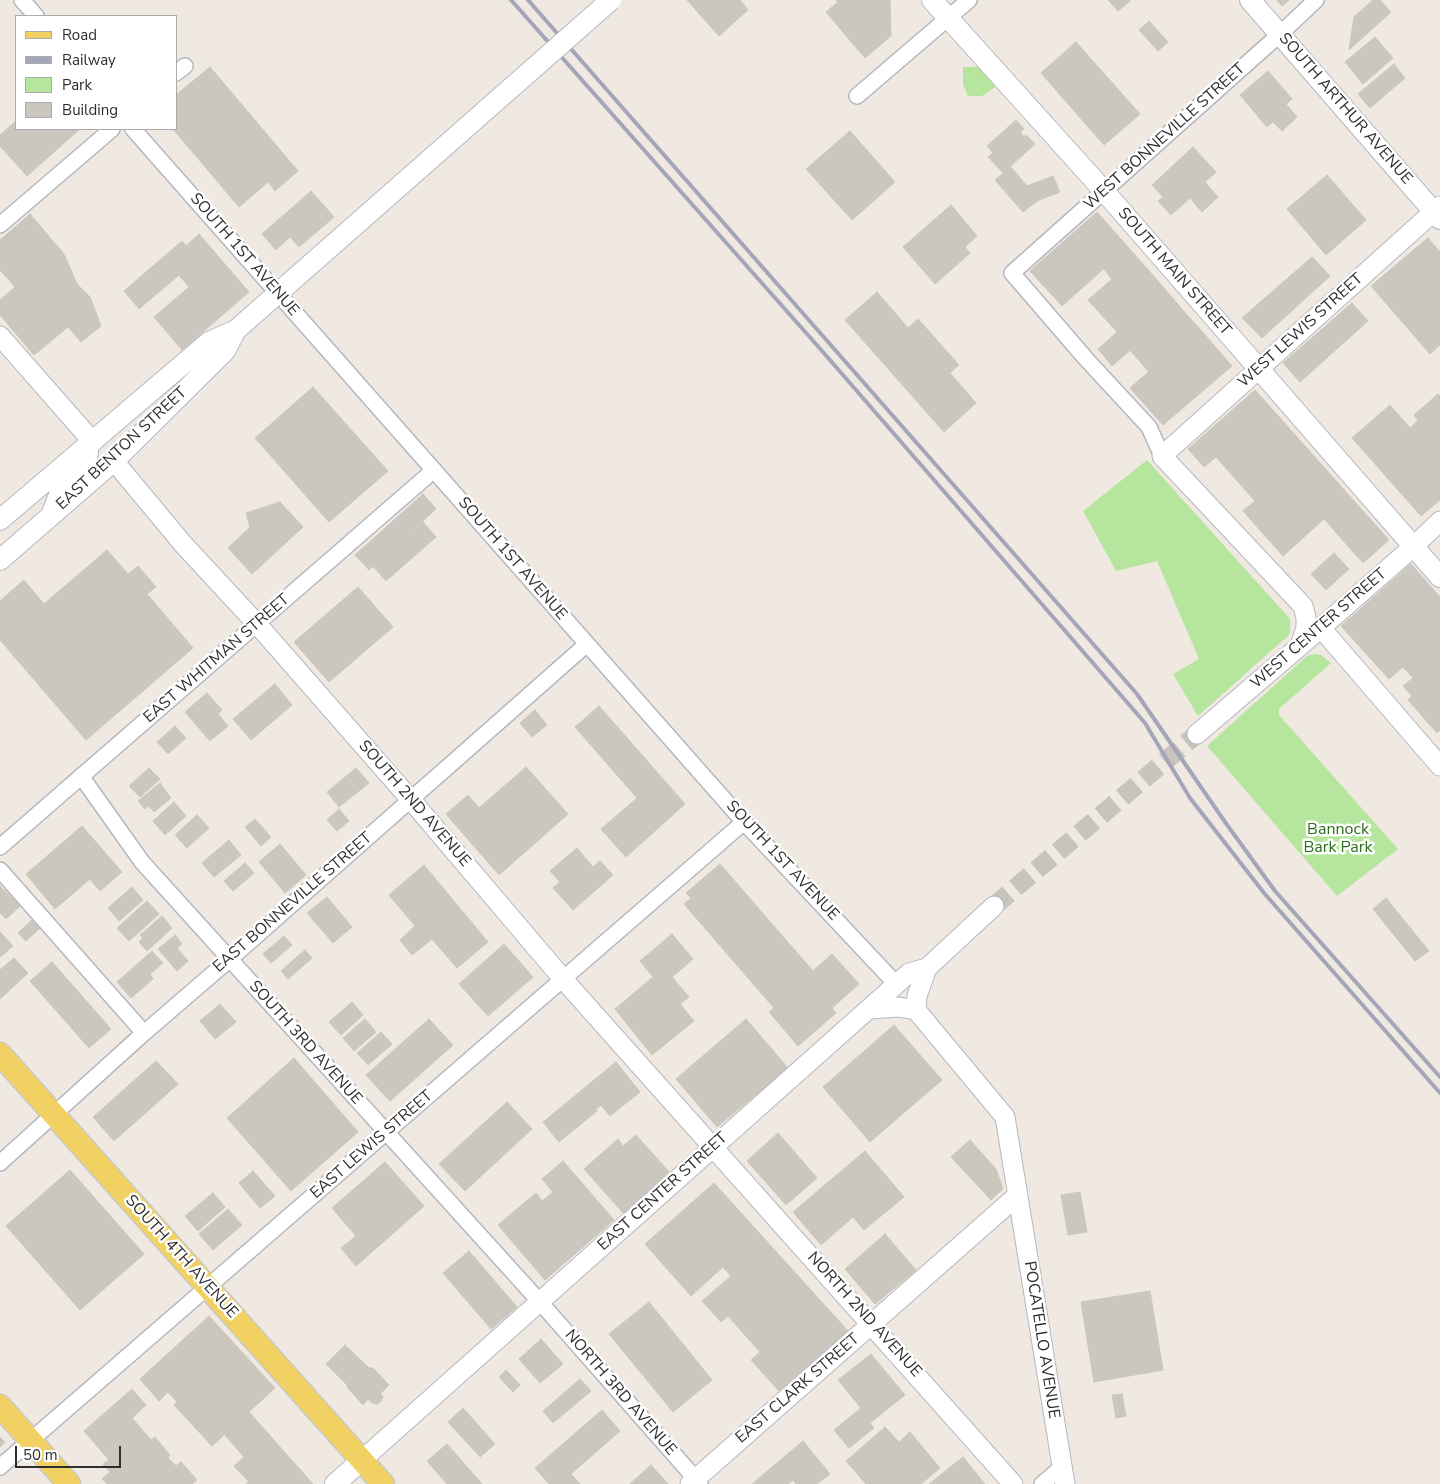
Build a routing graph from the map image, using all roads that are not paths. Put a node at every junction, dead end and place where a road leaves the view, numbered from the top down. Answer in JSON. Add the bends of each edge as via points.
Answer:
{"nodes":[{"id":1,"x":22,"y":0,"type":"edge"},
{"id":2,"x":611,"y":0,"type":"edge"},
{"id":3,"x":932,"y":0,"type":"edge"},
{"id":4,"x":969,"y":0,"type":"edge"},
{"id":5,"x":1250,"y":0,"type":"edge"},
{"id":6,"x":1316,"y":0,"type":"edge"},
{"id":7,"x":35,"y":15,"type":"edge"},
{"id":8,"x":949,"y":17,"type":"junction"},
{"id":9,"x":1280,"y":34,"type":"junction"},
{"id":10,"x":857,"y":96,"type":"dead end"},
{"id":11,"x":111,"y":130,"type":"edge"},
{"id":12,"x":134,"y":130,"type":"edge"},
{"id":13,"x":1104,"y":191,"type":"junction"},
{"id":14,"x":1438,"y":212,"type":"edge"},
{"id":15,"x":0,"y":225,"type":"edge"},
{"id":16,"x":236,"y":330,"type":"junction"},
{"id":17,"x":0,"y":336,"type":"edge"},
{"id":18,"x":1259,"y":368,"type":"junction"},
{"id":19,"x":149,"y":394,"type":"junction"},
{"id":20,"x":93,"y":442,"type":"junction"},
{"id":21,"x":1162,"y":456,"type":"junction"},
{"id":22,"x":114,"y":461,"type":"junction"},
{"id":23,"x":434,"y":470,"type":"junction"},
{"id":24,"x":52,"y":516,"type":"junction"},
{"id":25,"x":0,"y":520,"type":"edge"},
{"id":26,"x":1440,"y":521,"type":"edge"},
{"id":27,"x":1413,"y":547,"type":"junction"},
{"id":28,"x":0,"y":560,"type":"edge"},
{"id":29,"x":1440,"y":577,"type":"edge"},
{"id":30,"x":1347,"y":605,"type":"junction"},
{"id":31,"x":1303,"y":606,"type":"junction"},
{"id":32,"x":257,"y":624,"type":"junction"},
{"id":33,"x":1321,"y":628,"type":"junction"},
{"id":34,"x":587,"y":644,"type":"junction"},
{"id":35,"x":1300,"y":646,"type":"junction"},
{"id":36,"x":1197,"y":734,"type":"tunnel mouth"},
{"id":37,"x":1440,"y":766,"type":"edge"},
{"id":38,"x":81,"y":776,"type":"junction"},
{"id":39,"x":411,"y":800,"type":"junction"},
{"id":40,"x":744,"y":822,"type":"junction"},
{"id":41,"x":0,"y":847,"type":"edge"},
{"id":42,"x":0,"y":870,"type":"edge"},
{"id":43,"x":994,"y":906,"type":"tunnel mouth"},
{"id":44,"x":230,"y":959,"type":"junction"},
{"id":45,"x":927,"y":968,"type":"junction"},
{"id":46,"x":563,"y":979,"type":"junction"},
{"id":47,"x":897,"y":984,"type":"junction"},
{"id":48,"x":870,"y":1009,"type":"junction"},
{"id":49,"x":916,"y":1010,"type":"junction"},
{"id":50,"x":144,"y":1033,"type":"junction"},
{"id":51,"x":0,"y":1054,"type":"edge"},
{"id":52,"x":55,"y":1115,"type":"junction"},
{"id":53,"x":386,"y":1132,"type":"junction"},
{"id":54,"x":714,"y":1147,"type":"junction"},
{"id":55,"x":0,"y":1163,"type":"edge"},
{"id":56,"x":1018,"y":1195,"type":"junction"},
{"id":57,"x":208,"y":1287,"type":"junction"},
{"id":58,"x":540,"y":1302,"type":"junction"},
{"id":59,"x":872,"y":1324,"type":"junction"},
{"id":60,"x":0,"y":1406,"type":"edge"},
{"id":61,"x":31,"y":1441,"type":"junction"},
{"id":62,"x":362,"y":1460,"type":"junction"},
{"id":63,"x":0,"y":1467,"type":"edge"},
{"id":64,"x":1063,"y":1475,"type":"edge"},
{"id":65,"x":695,"y":1482,"type":"edge"},
{"id":66,"x":69,"y":1484,"type":"edge"},
{"id":67,"x":334,"y":1484,"type":"edge"},
{"id":68,"x":384,"y":1484,"type":"edge"},
{"id":69,"x":1013,"y":1484,"type":"edge"},
{"id":70,"x":1042,"y":1484,"type":"edge"}],
"edges":[{"from":1,"to":7,"type":"street"},
{"from":2,"to":16,"type":"main road","name":"EAST BENTON STREET","bridge":true},
{"from":3,"to":8,"type":"main road","name":"SOUTH MAIN STREET"},
{"from":4,"to":8,"type":"street"},
{"from":5,"to":9,"type":"main road","name":"SOUTH ARTHUR AVENUE"},
{"from":6,"to":9,"type":"street","name":"WEST BONNEVILLE STREET"},
{"from":8,"to":10,"type":"street"},
{"from":8,"to":13,"type":"main road","name":"SOUTH MAIN STREET"},
{"from":9,"to":13,"type":"street","name":"WEST BONNEVILLE STREET"},
{"from":9,"to":14,"type":"main road","name":"SOUTH ARTHUR AVENUE"},
{"from":11,"to":15,"type":"street"},
{"from":12,"to":23,"type":"street","name":"SOUTH 1ST AVENUE"},
{"from":13,"to":18,"type":"main road","name":"SOUTH MAIN STREET"},
{"from":13,"to":21,"type":"street","name":"WEST BONNEVILLE STREET","via":[[1012,273],[1149,427]]},
{"from":14,"to":18,"type":"street","name":"WEST LEWIS STREET"},
{"from":16,"to":19,"type":"main road","name":"EAST BENTON STREET","via":[[209,342]]},
{"from":16,"to":22,"type":"main road","name":"EAST BENTON STREET","via":[[225,351]]},
{"from":17,"to":20,"type":"street"},
{"from":18,"to":21,"type":"street","name":"WEST LEWIS STREET"},
{"from":18,"to":27,"type":"main road","name":"SOUTH MAIN STREET"},
{"from":19,"to":20,"type":"main road","name":"EAST BENTON STREET"},
{"from":19,"to":22,"type":"main road","via":[[141,418],[117,439]]},
{"from":20,"to":24,"type":"main road","via":[[82,469],[62,486]]},
{"from":20,"to":25,"type":"main road","name":"EAST BENTON STREET"},
{"from":21,"to":31,"type":"street"},
{"from":22,"to":24,"type":"main road","name":"EAST BENTON STREET"},
{"from":22,"to":32,"type":"street","name":"SOUTH 2ND AVENUE","via":[[177,538]]},
{"from":23,"to":32,"type":"street","name":"EAST WHITMAN STREET"},
{"from":23,"to":34,"type":"street","name":"SOUTH 1ST AVENUE"},
{"from":24,"to":28,"type":"main road","name":"EAST BENTON STREET"},
{"from":26,"to":27,"type":"street","name":"WEST CENTER STREET"},
{"from":27,"to":29,"type":"main road","name":"SOUTH MAIN STREET"},
{"from":27,"to":30,"type":"street","name":"WEST CENTER STREET"},
{"from":30,"to":31,"type":"street","via":[[1323,612]]},
{"from":30,"to":33,"type":"street","name":"WEST CENTER STREET"},
{"from":31,"to":35,"type":"street","via":[[1306,628]]},
{"from":32,"to":38,"type":"street","name":"EAST WHITMAN STREET"},
{"from":32,"to":39,"type":"street","name":"SOUTH 2ND AVENUE"},
{"from":33,"to":35,"type":"street","name":"WEST CENTER STREET"},
{"from":33,"to":37,"type":"street"},
{"from":34,"to":39,"type":"street","name":"EAST BONNEVILLE STREET"},
{"from":34,"to":40,"type":"street","name":"SOUTH 1ST AVENUE"},
{"from":35,"to":36,"type":"street","name":"WEST CENTER STREET"},
{"from":38,"to":41,"type":"street","name":"EAST WHITMAN STREET"},
{"from":38,"to":44,"type":"street","name":"SOUTH 3RD AVENUE","via":[[142,862]]},
{"from":39,"to":44,"type":"street","name":"EAST BONNEVILLE STREET"},
{"from":39,"to":46,"type":"street","name":"SOUTH 2ND AVENUE"},
{"from":40,"to":46,"type":"street","name":"EAST LEWIS STREET"},
{"from":40,"to":47,"type":"street","name":"SOUTH 1ST AVENUE"},
{"from":42,"to":50,"type":"street"},
{"from":43,"to":45,"type":"street","name":"EAST CENTER STREET"},
{"from":44,"to":50,"type":"street","name":"EAST BONNEVILLE STREET"},
{"from":44,"to":53,"type":"street","name":"SOUTH 3RD AVENUE"},
{"from":45,"to":47,"type":"street","name":"EAST CENTER STREET","via":[[909,973]]},
{"from":45,"to":49,"type":"street","via":[[917,996]]},
{"from":46,"to":53,"type":"street","name":"EAST LEWIS STREET"},
{"from":46,"to":54,"type":"street","name":"SOUTH 2ND AVENUE"},
{"from":47,"to":48,"type":"street","name":"EAST CENTER STREET"},
{"from":48,"to":49,"type":"street","via":[[899,1007]]},
{"from":48,"to":54,"type":"street","name":"EAST CENTER STREET"},
{"from":49,"to":56,"type":"street","name":"POCATELLO AVENUE","via":[[1005,1118]]},
{"from":50,"to":52,"type":"street","name":"EAST BONNEVILLE STREET"},
{"from":51,"to":52,"type":"main road","name":"SOUTH 4TH AVENUE"},
{"from":52,"to":55,"type":"street","name":"EAST BONNEVILLE STREET"},
{"from":52,"to":57,"type":"main road","name":"SOUTH 4TH AVENUE"},
{"from":53,"to":57,"type":"street","name":"EAST LEWIS STREET"},
{"from":53,"to":58,"type":"street","name":"SOUTH 3RD AVENUE"},
{"from":54,"to":58,"type":"street","name":"EAST CENTER STREET"},
{"from":54,"to":59,"type":"street","name":"NORTH 2ND AVENUE"},
{"from":56,"to":59,"type":"street","name":"EAST CLARK STREET"},
{"from":56,"to":64,"type":"street","name":"POCATELLO AVENUE"},
{"from":57,"to":61,"type":"street","name":"EAST LEWIS STREET"},
{"from":57,"to":62,"type":"main road","name":"SOUTH 4TH AVENUE"},
{"from":58,"to":62,"type":"street","name":"EAST CENTER STREET"},
{"from":58,"to":65,"type":"street","name":"NORTH 3RD AVENUE"},
{"from":59,"to":65,"type":"street","name":"EAST CLARK STREET"},
{"from":59,"to":69,"type":"street","name":"NORTH 2ND AVENUE"},
{"from":60,"to":61,"type":"main road"},
{"from":61,"to":63,"type":"street","name":"EAST LEWIS STREET"},
{"from":61,"to":66,"type":"main road"},
{"from":62,"to":67,"type":"main road","name":"EAST CENTER STREET"},
{"from":62,"to":68,"type":"main road","name":"SOUTH 4TH AVENUE"},
{"from":64,"to":70,"type":"street"}]}
